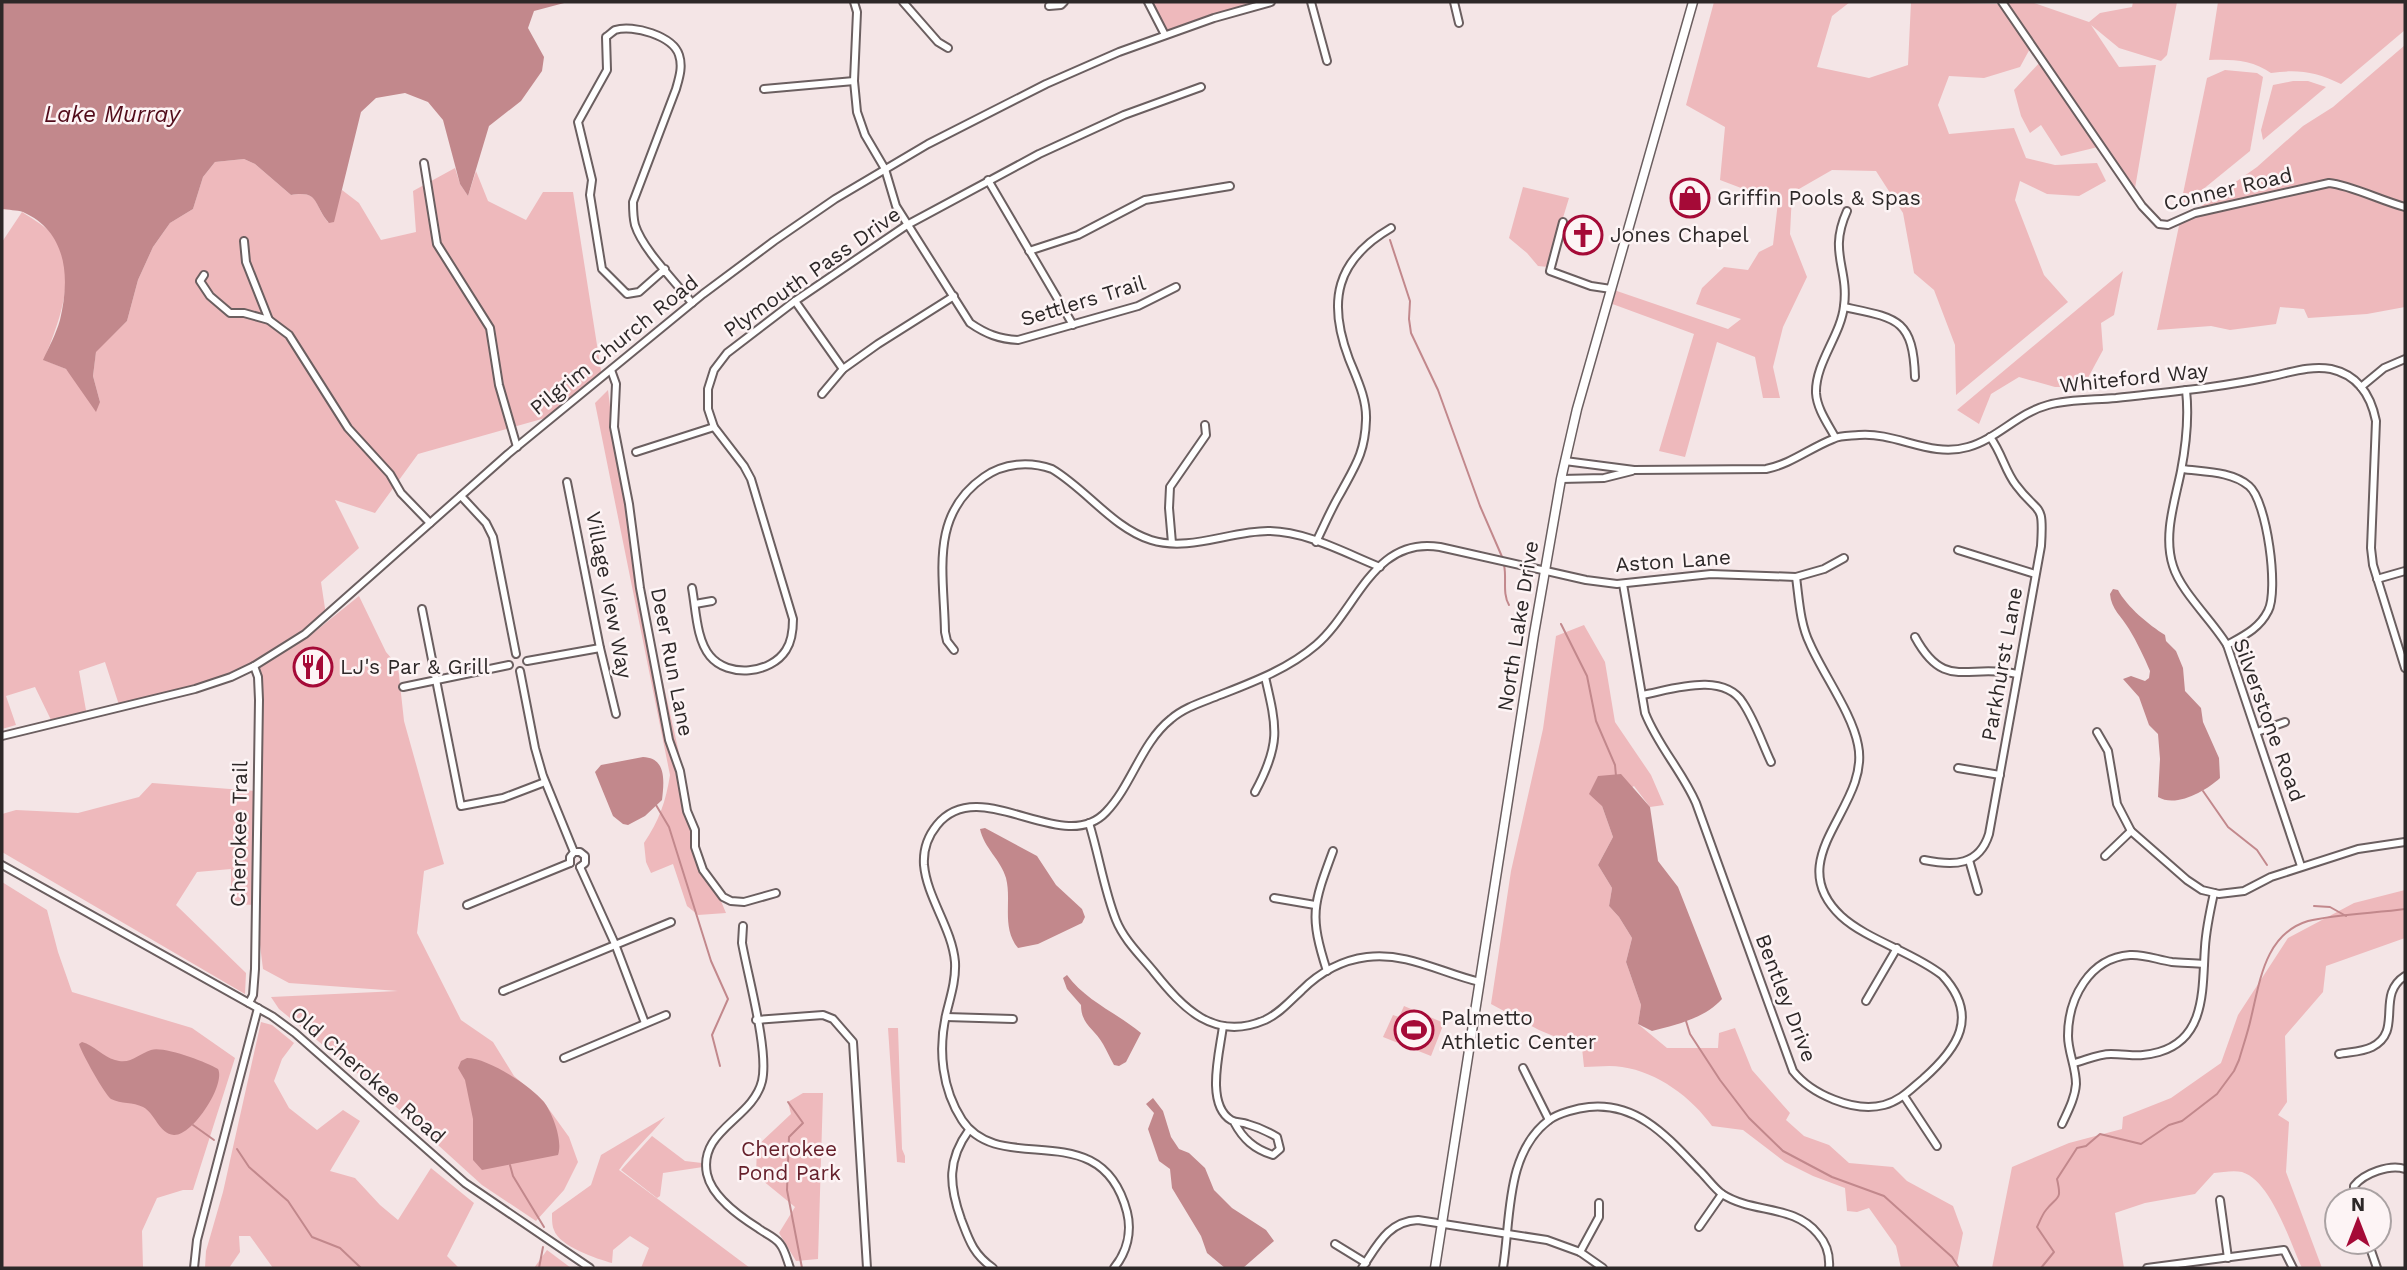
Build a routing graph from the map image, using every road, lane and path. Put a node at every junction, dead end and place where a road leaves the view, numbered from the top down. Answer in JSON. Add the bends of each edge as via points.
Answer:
{"nodes":[{"id":1,"x":854,"y":2,"type":"edge"},
{"id":2,"x":903,"y":2,"type":"edge"},
{"id":3,"x":1063,"y":2,"type":"edge"},
{"id":4,"x":1148,"y":2,"type":"edge"},
{"id":5,"x":1271,"y":2,"type":"edge"},
{"id":6,"x":1311,"y":2,"type":"edge"},
{"id":7,"x":1454,"y":2,"type":"edge"},
{"id":8,"x":1693,"y":2,"type":"edge"},
{"id":9,"x":2002,"y":2,"type":"edge"},
{"id":10,"x":1049,"y":6,"type":"dead end"},
{"id":11,"x":1460,"y":23,"type":"dead end"},
{"id":12,"x":1165,"y":35,"type":"junction"},
{"id":13,"x":948,"y":48,"type":"dead end"},
{"id":14,"x":1327,"y":61,"type":"dead end"},
{"id":15,"x":854,"y":81,"type":"junction"},
{"id":16,"x":1201,"y":87,"type":"dead end"},
{"id":17,"x":764,"y":89,"type":"dead end"},
{"id":18,"x":424,"y":163,"type":"dead end"},
{"id":19,"x":885,"y":169,"type":"junction"},
{"id":20,"x":988,"y":180,"type":"junction"},
{"id":21,"x":1230,"y":186,"type":"dead end"},
{"id":22,"x":2405,"y":207,"type":"edge"},
{"id":23,"x":1847,"y":211,"type":"dead end"},
{"id":24,"x":1563,"y":222,"type":"dead end"},
{"id":25,"x":907,"y":225,"type":"junction"},
{"id":26,"x":1391,"y":228,"type":"dead end"},
{"id":27,"x":244,"y":241,"type":"dead end"},
{"id":28,"x":1030,"y":251,"type":"junction"},
{"id":29,"x":665,"y":269,"type":"junction"},
{"id":30,"x":204,"y":275,"type":"dead end"},
{"id":31,"x":1176,"y":287,"type":"dead end"},
{"id":32,"x":1611,"y":289,"type":"junction"},
{"id":33,"x":954,"y":296,"type":"junction"},
{"id":34,"x":794,"y":301,"type":"junction"},
{"id":35,"x":692,"y":303,"type":"junction"},
{"id":36,"x":1844,"y":307,"type":"junction"},
{"id":37,"x":268,"y":320,"type":"junction"},
{"id":38,"x":1073,"y":325,"type":"junction"},
{"id":39,"x":2405,"y":359,"type":"edge"},
{"id":40,"x":843,"y":369,"type":"junction"},
{"id":41,"x":611,"y":370,"type":"junction"},
{"id":42,"x":1915,"y":377,"type":"dead end"},
{"id":43,"x":2361,"y":387,"type":"junction"},
{"id":44,"x":2186,"y":390,"type":"junction"},
{"id":45,"x":822,"y":394,"type":"dead end"},
{"id":46,"x":1205,"y":425,"type":"dead end"},
{"id":47,"x":714,"y":427,"type":"junction"},
{"id":48,"x":1990,"y":437,"type":"junction"},
{"id":49,"x":1835,"y":438,"type":"junction"},
{"id":50,"x":517,"y":447,"type":"junction"},
{"id":51,"x":636,"y":452,"type":"dead end"},
{"id":52,"x":1565,"y":461,"type":"junction"},
{"id":53,"x":2182,"y":469,"type":"junction"},
{"id":54,"x":1634,"y":470,"type":"junction"},
{"id":55,"x":1561,"y":479,"type":"junction"},
{"id":56,"x":567,"y":482,"type":"dead end"},
{"id":57,"x":461,"y":496,"type":"junction"},
{"id":58,"x":430,"y":523,"type":"junction"},
{"id":59,"x":1316,"y":542,"type":"junction"},
{"id":60,"x":1172,"y":543,"type":"junction"},
{"id":61,"x":1958,"y":550,"type":"dead end"},
{"id":62,"x":1844,"y":558,"type":"dead end"},
{"id":63,"x":1380,"y":567,"type":"junction"},
{"id":64,"x":1544,"y":570,"type":"junction"},
{"id":65,"x":2405,"y":571,"type":"edge"},
{"id":66,"x":2035,"y":574,"type":"junction"},
{"id":67,"x":1796,"y":577,"type":"junction"},
{"id":68,"x":2377,"y":579,"type":"junction"},
{"id":69,"x":1623,"y":584,"type":"junction"},
{"id":70,"x":692,"y":588,"type":"dead end"},
{"id":71,"x":712,"y":601,"type":"dead end"},
{"id":72,"x":695,"y":604,"type":"junction"},
{"id":73,"x":422,"y":609,"type":"dead end"},
{"id":74,"x":1915,"y":637,"type":"dead end"},
{"id":75,"x":2227,"y":645,"type":"junction"},
{"id":76,"x":600,"y":648,"type":"junction"},
{"id":77,"x":954,"y":650,"type":"dead end"},
{"id":78,"x":516,"y":654,"type":"junction"},
{"id":79,"x":527,"y":662,"type":"junction"},
{"id":80,"x":509,"y":665,"type":"junction"},
{"id":81,"x":254,"y":666,"type":"junction"},
{"id":82,"x":2405,"y":668,"type":"edge"},
{"id":83,"x":520,"y":671,"type":"junction"},
{"id":84,"x":2017,"y":674,"type":"junction"},
{"id":85,"x":1265,"y":677,"type":"junction"},
{"id":86,"x":435,"y":680,"type":"junction"},
{"id":87,"x":403,"y":687,"type":"dead end"},
{"id":88,"x":1642,"y":695,"type":"junction"},
{"id":89,"x":616,"y":714,"type":"dead end"},
{"id":90,"x":2285,"y":722,"type":"dead end"},
{"id":91,"x":2097,"y":732,"type":"dead end"},
{"id":92,"x":2257,"y":732,"type":"junction"},
{"id":93,"x":2,"y":736,"type":"edge"},
{"id":94,"x":1770,"y":762,"type":"dead end"},
{"id":95,"x":1958,"y":768,"type":"dead end"},
{"id":96,"x":2000,"y":775,"type":"junction"},
{"id":97,"x":545,"y":782,"type":"junction"},
{"id":98,"x":1255,"y":792,"type":"dead end"},
{"id":99,"x":1088,"y":823,"type":"junction"},
{"id":100,"x":2132,"y":831,"type":"junction"},
{"id":101,"x":2405,"y":842,"type":"edge"},
{"id":102,"x":1333,"y":851,"type":"dead end"},
{"id":103,"x":574,"y":852,"type":"junction"},
{"id":104,"x":2105,"y":856,"type":"dead end"},
{"id":105,"x":1924,"y":860,"type":"dead end"},
{"id":106,"x":1969,"y":860,"type":"junction"},
{"id":107,"x":570,"y":863,"type":"junction"},
{"id":108,"x":2,"y":865,"type":"edge"},
{"id":109,"x":2301,"y":866,"type":"junction"},
{"id":110,"x":580,"y":867,"type":"junction"},
{"id":111,"x":1978,"y":891,"type":"dead end"},
{"id":112,"x":776,"y":893,"type":"dead end"},
{"id":113,"x":2214,"y":893,"type":"junction"},
{"id":114,"x":1274,"y":898,"type":"dead end"},
{"id":115,"x":467,"y":905,"type":"dead end"},
{"id":116,"x":1315,"y":905,"type":"junction"},
{"id":117,"x":671,"y":922,"type":"dead end"},
{"id":118,"x":743,"y":926,"type":"dead end"},
{"id":119,"x":615,"y":944,"type":"junction"},
{"id":120,"x":1897,"y":948,"type":"junction"},
{"id":121,"x":2204,"y":964,"type":"junction"},
{"id":122,"x":1327,"y":971,"type":"junction"},
{"id":123,"x":2405,"y":976,"type":"edge"},
{"id":124,"x":1480,"y":982,"type":"junction"},
{"id":125,"x":503,"y":990,"type":"dead end"},
{"id":126,"x":1866,"y":1001,"type":"dead end"},
{"id":127,"x":250,"y":1003,"type":"junction"},
{"id":128,"x":258,"y":1008,"type":"junction"},
{"id":129,"x":666,"y":1015,"type":"dead end"},
{"id":130,"x":946,"y":1017,"type":"junction"},
{"id":131,"x":1013,"y":1019,"type":"dead end"},
{"id":132,"x":757,"y":1020,"type":"junction"},
{"id":133,"x":645,"y":1023,"type":"junction"},
{"id":134,"x":1223,"y":1026,"type":"junction"},
{"id":135,"x":2339,"y":1054,"type":"dead end"},
{"id":136,"x":564,"y":1058,"type":"dead end"},
{"id":137,"x":2074,"y":1063,"type":"junction"},
{"id":138,"x":1523,"y":1068,"type":"dead end"},
{"id":139,"x":1904,"y":1096,"type":"junction"},
{"id":140,"x":1549,"y":1120,"type":"junction"},
{"id":141,"x":1234,"y":1122,"type":"junction"},
{"id":142,"x":2062,"y":1124,"type":"dead end"},
{"id":143,"x":969,"y":1130,"type":"junction"},
{"id":144,"x":1937,"y":1146,"type":"dead end"},
{"id":145,"x":2405,"y":1169,"type":"edge"},
{"id":146,"x":2354,"y":1186,"type":"edge"},
{"id":147,"x":1722,"y":1194,"type":"junction"},
{"id":148,"x":2220,"y":1200,"type":"dead end"},
{"id":149,"x":1599,"y":1203,"type":"dead end"},
{"id":150,"x":1443,"y":1224,"type":"junction"},
{"id":151,"x":1699,"y":1227,"type":"dead end"},
{"id":152,"x":1508,"y":1234,"type":"junction"},
{"id":153,"x":1335,"y":1244,"type":"dead end"},
{"id":154,"x":1838,"y":1249,"type":"dead end"},
{"id":155,"x":1828,"y":1250,"type":"junction"},
{"id":156,"x":1580,"y":1252,"type":"junction"},
{"id":157,"x":2228,"y":1258,"type":"junction"},
{"id":158,"x":1364,"y":1266,"type":"edge"},
{"id":159,"x":2176,"y":1266,"type":"edge"},
{"id":160,"x":2185,"y":1266,"type":"edge"},
{"id":161,"x":194,"y":1268,"type":"edge"},
{"id":162,"x":590,"y":1268,"type":"edge"},
{"id":163,"x":790,"y":1268,"type":"edge"},
{"id":164,"x":867,"y":1268,"type":"edge"},
{"id":165,"x":993,"y":1268,"type":"edge"},
{"id":166,"x":1114,"y":1268,"type":"edge"},
{"id":167,"x":1435,"y":1268,"type":"edge"},
{"id":168,"x":1503,"y":1268,"type":"edge"},
{"id":169,"x":1603,"y":1268,"type":"edge"},
{"id":170,"x":1829,"y":1268,"type":"edge"},
{"id":171,"x":2147,"y":1268,"type":"edge"},
{"id":172,"x":2293,"y":1268,"type":"edge"}],
"edges":[{"from":1,"to":15,"type":"street","name":"Settlers Trail"},
{"from":2,"to":13,"type":"street"},
{"from":3,"to":10,"type":"street"},
{"from":4,"to":12,"type":"street"},
{"from":5,"to":12,"type":"street","name":"Pilgrim Church Road"},
{"from":6,"to":14,"type":"street"},
{"from":7,"to":11,"type":"street"},
{"from":8,"to":32,"type":"main road","name":"North Lake Drive"},
{"from":9,"to":22,"type":"street","name":"Conner Road","via":[[2159,224],[2329,183]]},
{"from":12,"to":19,"type":"street","name":"Pilgrim Church Road","via":[[1002,104]]},
{"from":15,"to":17,"type":"street"},
{"from":15,"to":19,"type":"street","name":"Settlers Trail","via":[[857,112]]},
{"from":16,"to":20,"type":"street","name":"Plymouth Pass Drive","via":[[1124,116]]},
{"from":18,"to":50,"type":"street","via":[[438,244],[490,328],[499,386]]},
{"from":19,"to":25,"type":"street","name":"Settlers Trail","via":[[890,192]]},
{"from":19,"to":35,"type":"street","name":"Pilgrim Church Road","via":[[785,233]]},
{"from":20,"to":25,"type":"street","name":"Plymouth Pass Drive"},
{"from":20,"to":28,"type":"street"},
{"from":21,"to":28,"type":"street","via":[[1145,200],[1078,235]]},
{"from":23,"to":36,"type":"street","via":[[1838,240]]},
{"from":24,"to":32,"type":"street","via":[[1550,271]]},
{"from":25,"to":33,"type":"street","name":"Settlers Trail"},
{"from":25,"to":34,"type":"street","name":"Plymouth Pass Drive"},
{"from":26,"to":59,"type":"street","via":[[1351,261],[1339,294],[1339,327],[1365,402],[1365,444]]},
{"from":27,"to":37,"type":"street","via":[[246,262]]},
{"from":28,"to":38,"type":"street"},
{"from":29,"to":29,"type":"street","via":[[639,292],[627,294],[602,270],[590,195],[592,180],[578,122],[607,71],[606,37],[616,30],[656,34],[679,53],[676,89],[633,202],[635,228]]},
{"from":29,"to":35,"type":"street"},
{"from":30,"to":37,"type":"street","via":[[200,281],[203,288],[230,313]]},
{"from":31,"to":38,"type":"street","name":"Settlers Trail","via":[[1138,306]]},
{"from":32,"to":52,"type":"main road","name":"North Lake Drive"},
{"from":33,"to":38,"type":"street","name":"Settlers Trail","via":[[970,323],[1001,339],[1018,340]]},
{"from":33,"to":40,"type":"street"},
{"from":34,"to":40,"type":"street"},
{"from":34,"to":47,"type":"street","name":"Plymouth Pass Drive","via":[[727,353],[714,370],[708,389]]},
{"from":35,"to":41,"type":"street","name":"Pilgrim Church Road"},
{"from":36,"to":42,"type":"street","via":[[1899,324],[1913,347]]},
{"from":36,"to":49,"type":"street","via":[[1816,386],[1819,409]]},
{"from":37,"to":58,"type":"street","via":[[289,335],[348,428]]},
{"from":39,"to":43,"type":"street","via":[[2384,368]]},
{"from":40,"to":45,"type":"street"},
{"from":41,"to":50,"type":"street","name":"Pilgrim Church Road"},
{"from":41,"to":112,"type":"street","name":"Deer Run Lane","via":[[616,384],[614,427],[640,588],[695,846],[703,870],[723,897],[744,902]]},
{"from":43,"to":44,"type":"street","name":"Whiteford Way","via":[[2341,372],[2316,368]]},
{"from":43,"to":68,"type":"street","via":[[2372,403],[2376,422],[2371,548]]},
{"from":44,"to":48,"type":"street","name":"Whiteford Way","via":[[2050,404]]},
{"from":44,"to":53,"type":"street","name":"Silverstone Road"},
{"from":46,"to":60,"type":"street","via":[[1206,435],[1170,487]]},
{"from":47,"to":51,"type":"street"},
{"from":47,"to":72,"type":"street","name":"Plymouth Pass Drive","via":[[751,479],[793,619],[787,650],[763,668],[724,668],[710,656],[701,639]]},
{"from":48,"to":49,"type":"street","name":"Whiteford Way","via":[[1969,447],[1944,450],[1873,435]]},
{"from":48,"to":66,"type":"street","name":"Parkhurst Lane","via":[[2014,484],[2040,509],[2043,527]]},
{"from":49,"to":54,"type":"street","name":"Whiteford Way","via":[[1766,469]]},
{"from":50,"to":57,"type":"street","name":"Pilgrim Church Road"},
{"from":52,"to":54,"type":"street","name":"Whiteford Way"},
{"from":52,"to":55,"type":"main road","name":"North Lake Drive"},
{"from":53,"to":75,"type":"street","name":"Silverstone Road","via":[[2170,532],[2173,565],[2179,581]]},
{"from":53,"to":75,"type":"street","via":[[2227,475],[2252,489],[2259,500],[2274,575],[2273,602],[2258,625]]},
{"from":54,"to":55,"type":"street","name":"Whiteford Way","via":[[1604,478]]},
{"from":55,"to":64,"type":"main road","name":"North Lake Drive"},
{"from":56,"to":76,"type":"street","name":"Village View Way"},
{"from":57,"to":58,"type":"street","name":"Pilgrim Church Road"},
{"from":57,"to":78,"type":"street","via":[[493,537]]},
{"from":58,"to":81,"type":"street","name":"Pilgrim Church Road","via":[[305,634]]},
{"from":59,"to":60,"type":"street","via":[[1268,531]]},
{"from":59,"to":63,"type":"street"},
{"from":60,"to":77,"type":"street","via":[[1135,533],[1052,469],[1017,464],[993,471],[960,498],[945,530],[945,632]]},
{"from":61,"to":66,"type":"street"},
{"from":62,"to":67,"type":"street","name":"Aston Lane"},
{"from":63,"to":64,"type":"street","name":"Aston Lane","via":[[1405,548],[1426,545]]},
{"from":63,"to":85,"type":"street","name":"Aston Lane","via":[[1317,645]]},
{"from":64,"to":69,"type":"street","name":"Aston Lane"},
{"from":64,"to":124,"type":"main road","name":"North Lake Drive"},
{"from":65,"to":68,"type":"street"},
{"from":66,"to":84,"type":"street","name":"Parkhurst Lane"},
{"from":67,"to":69,"type":"street","name":"Aston Lane","via":[[1711,574]]},
{"from":67,"to":120,"type":"street","name":"Bentley Drive","via":[[1805,634],[1854,730],[1860,755],[1855,788],[1823,847],[1823,885],[1844,918]]},
{"from":68,"to":82,"type":"street"},
{"from":69,"to":88,"type":"street","name":"Bentley Drive"},
{"from":70,"to":72,"type":"street","name":"Plymouth Pass Drive"},
{"from":71,"to":72,"type":"street"},
{"from":73,"to":86,"type":"street"},
{"from":74,"to":84,"type":"street","via":[[1927,658],[1944,670]]},
{"from":75,"to":92,"type":"street","name":"Silverstone Road"},
{"from":76,"to":79,"type":"street"},
{"from":76,"to":89,"type":"street","name":"Village View Way"},
{"from":78,"to":79,"type":"street"},
{"from":78,"to":80,"type":"street"},
{"from":79,"to":83,"type":"street"},
{"from":80,"to":83,"type":"street"},
{"from":80,"to":86,"type":"street"},
{"from":81,"to":93,"type":"street","name":"Pilgrim Church Road","via":[[195,690]]},
{"from":81,"to":127,"type":"street","name":"Cherokee Trail","via":[[259,713],[255,969]]},
{"from":83,"to":97,"type":"street"},
{"from":84,"to":96,"type":"street","name":"Parkhurst Lane"},
{"from":85,"to":98,"type":"street","via":[[1274,712],[1275,742]]},
{"from":85,"to":99,"type":"street","name":"Aston Lane","via":[[1171,719],[1146,748],[1106,813]]},
{"from":86,"to":87,"type":"street"},
{"from":86,"to":97,"type":"street","via":[[461,806],[503,799]]},
{"from":88,"to":94,"type":"street","via":[[1705,685],[1728,689],[1744,703]]},
{"from":88,"to":139,"type":"street","name":"Bentley Drive","via":[[1652,730],[1696,803],[1793,1071],[1809,1087],[1861,1107],[1883,1106]]},
{"from":90,"to":92,"type":"street"},
{"from":91,"to":100,"type":"street","via":[[2108,751],[2117,804]]},
{"from":92,"to":109,"type":"street","name":"Silverstone Road"},
{"from":95,"to":96,"type":"street"},
{"from":96,"to":106,"type":"street","name":"Parkhurst Lane","via":[[1985,846]]},
{"from":97,"to":103,"type":"street"},
{"from":99,"to":130,"type":"street","via":[[1046,824],[1008,811],[973,806],[954,811],[937,825],[927,841],[924,861],[955,961]]},
{"from":99,"to":134,"type":"street","via":[[1121,930],[1182,1006]]},
{"from":100,"to":104,"type":"street"},
{"from":100,"to":113,"type":"street","via":[[2187,880]]},
{"from":101,"to":109,"type":"street","via":[[2374,845]]},
{"from":102,"to":116,"type":"street"},
{"from":103,"to":107,"type":"street"},
{"from":103,"to":110,"type":"street","via":[[585,856]]},
{"from":105,"to":106,"type":"street","via":[[1950,864]]},
{"from":106,"to":111,"type":"street"},
{"from":107,"to":110,"type":"street"},
{"from":107,"to":115,"type":"street"},
{"from":108,"to":127,"type":"street","name":"Old Cherokee Road"},
{"from":109,"to":113,"type":"street","via":[[2244,891]]},
{"from":110,"to":119,"type":"street"},
{"from":113,"to":121,"type":"street"},
{"from":114,"to":116,"type":"street"},
{"from":116,"to":122,"type":"street","via":[[1316,933]]},
{"from":117,"to":119,"type":"street"},
{"from":118,"to":132,"type":"street"},
{"from":119,"to":125,"type":"street"},
{"from":119,"to":133,"type":"street"},
{"from":120,"to":126,"type":"street"},
{"from":120,"to":139,"type":"street","name":"Bentley Drive","via":[[1947,980],[1958,999],[1961,1021],[1950,1053]]},
{"from":121,"to":137,"type":"street","via":[[2200,1011],[2179,1042],[2136,1057],[2109,1054]]},
{"from":121,"to":137,"type":"street","via":[[2134,955],[2099,966],[2082,984],[2075,1003],[2068,1038]]},
{"from":122,"to":124,"type":"street","via":[[1356,959],[1387,956]]},
{"from":122,"to":134,"type":"street","via":[[1264,1020]]},
{"from":123,"to":135,"type":"street","via":[[2391,991],[2383,1038],[2369,1049]]},
{"from":124,"to":150,"type":"main road","name":"North Lake Drive"},
{"from":127,"to":128,"type":"street","name":"Old Cherokee Road"},
{"from":128,"to":161,"type":"street","via":[[197,1240]]},
{"from":128,"to":162,"type":"street","name":"Old Cherokee Road","via":[[295,1033],[466,1182]]},
{"from":129,"to":133,"type":"street"},
{"from":130,"to":131,"type":"street"},
{"from":130,"to":143,"type":"street","via":[[943,1077]]},
{"from":132,"to":163,"type":"street","via":[[763,1055],[761,1084],[757,1096],[711,1145],[706,1157],[708,1177],[719,1196],[779,1242]]},
{"from":132,"to":164,"type":"street","via":[[823,1014],[853,1042]]},
{"from":133,"to":136,"type":"street"},
{"from":134,"to":141,"type":"street","via":[[1216,1092],[1222,1109]]},
{"from":137,"to":142,"type":"street","via":[[2075,1091]]},
{"from":138,"to":140,"type":"street"},
{"from":139,"to":144,"type":"street"},
{"from":140,"to":147,"type":"street","via":[[1593,1107],[1634,1114],[1655,1126]]},
{"from":140,"to":152,"type":"street","via":[[1517,1166]]},
{"from":141,"to":141,"type":"street","via":[[1262,1128],[1277,1137],[1280,1149],[1273,1155],[1251,1144]]},
{"from":143,"to":165,"type":"street","via":[[955,1154],[953,1195],[967,1239]]},
{"from":143,"to":166,"type":"street","via":[[986,1141],[1081,1156],[1107,1173],[1122,1198],[1129,1226],[1124,1252]]},
{"from":145,"to":146,"type":"street","via":[[2396,1167],[2365,1176]]},
{"from":147,"to":151,"type":"street"},
{"from":147,"to":155,"type":"street","via":[[1796,1215],[1811,1225]]},
{"from":148,"to":157,"type":"street"},
{"from":149,"to":156,"type":"street","via":[[1599,1217]]},
{"from":150,"to":152,"type":"street"},
{"from":150,"to":158,"type":"street","via":[[1400,1223],[1385,1234]]},
{"from":150,"to":167,"type":"main road","name":"North Lake Drive"},
{"from":152,"to":156,"type":"street","via":[[1547,1240]]},
{"from":152,"to":168,"type":"street"},
{"from":153,"to":158,"type":"street"},
{"from":154,"to":155,"type":"street"},
{"from":155,"to":170,"type":"street"},
{"from":156,"to":169,"type":"street"},
{"from":157,"to":160,"type":"street"},
{"from":157,"to":172,"type":"street","via":[[2284,1250]]},
{"from":159,"to":160,"type":"street"},
{"from":159,"to":171,"type":"street"}]}
